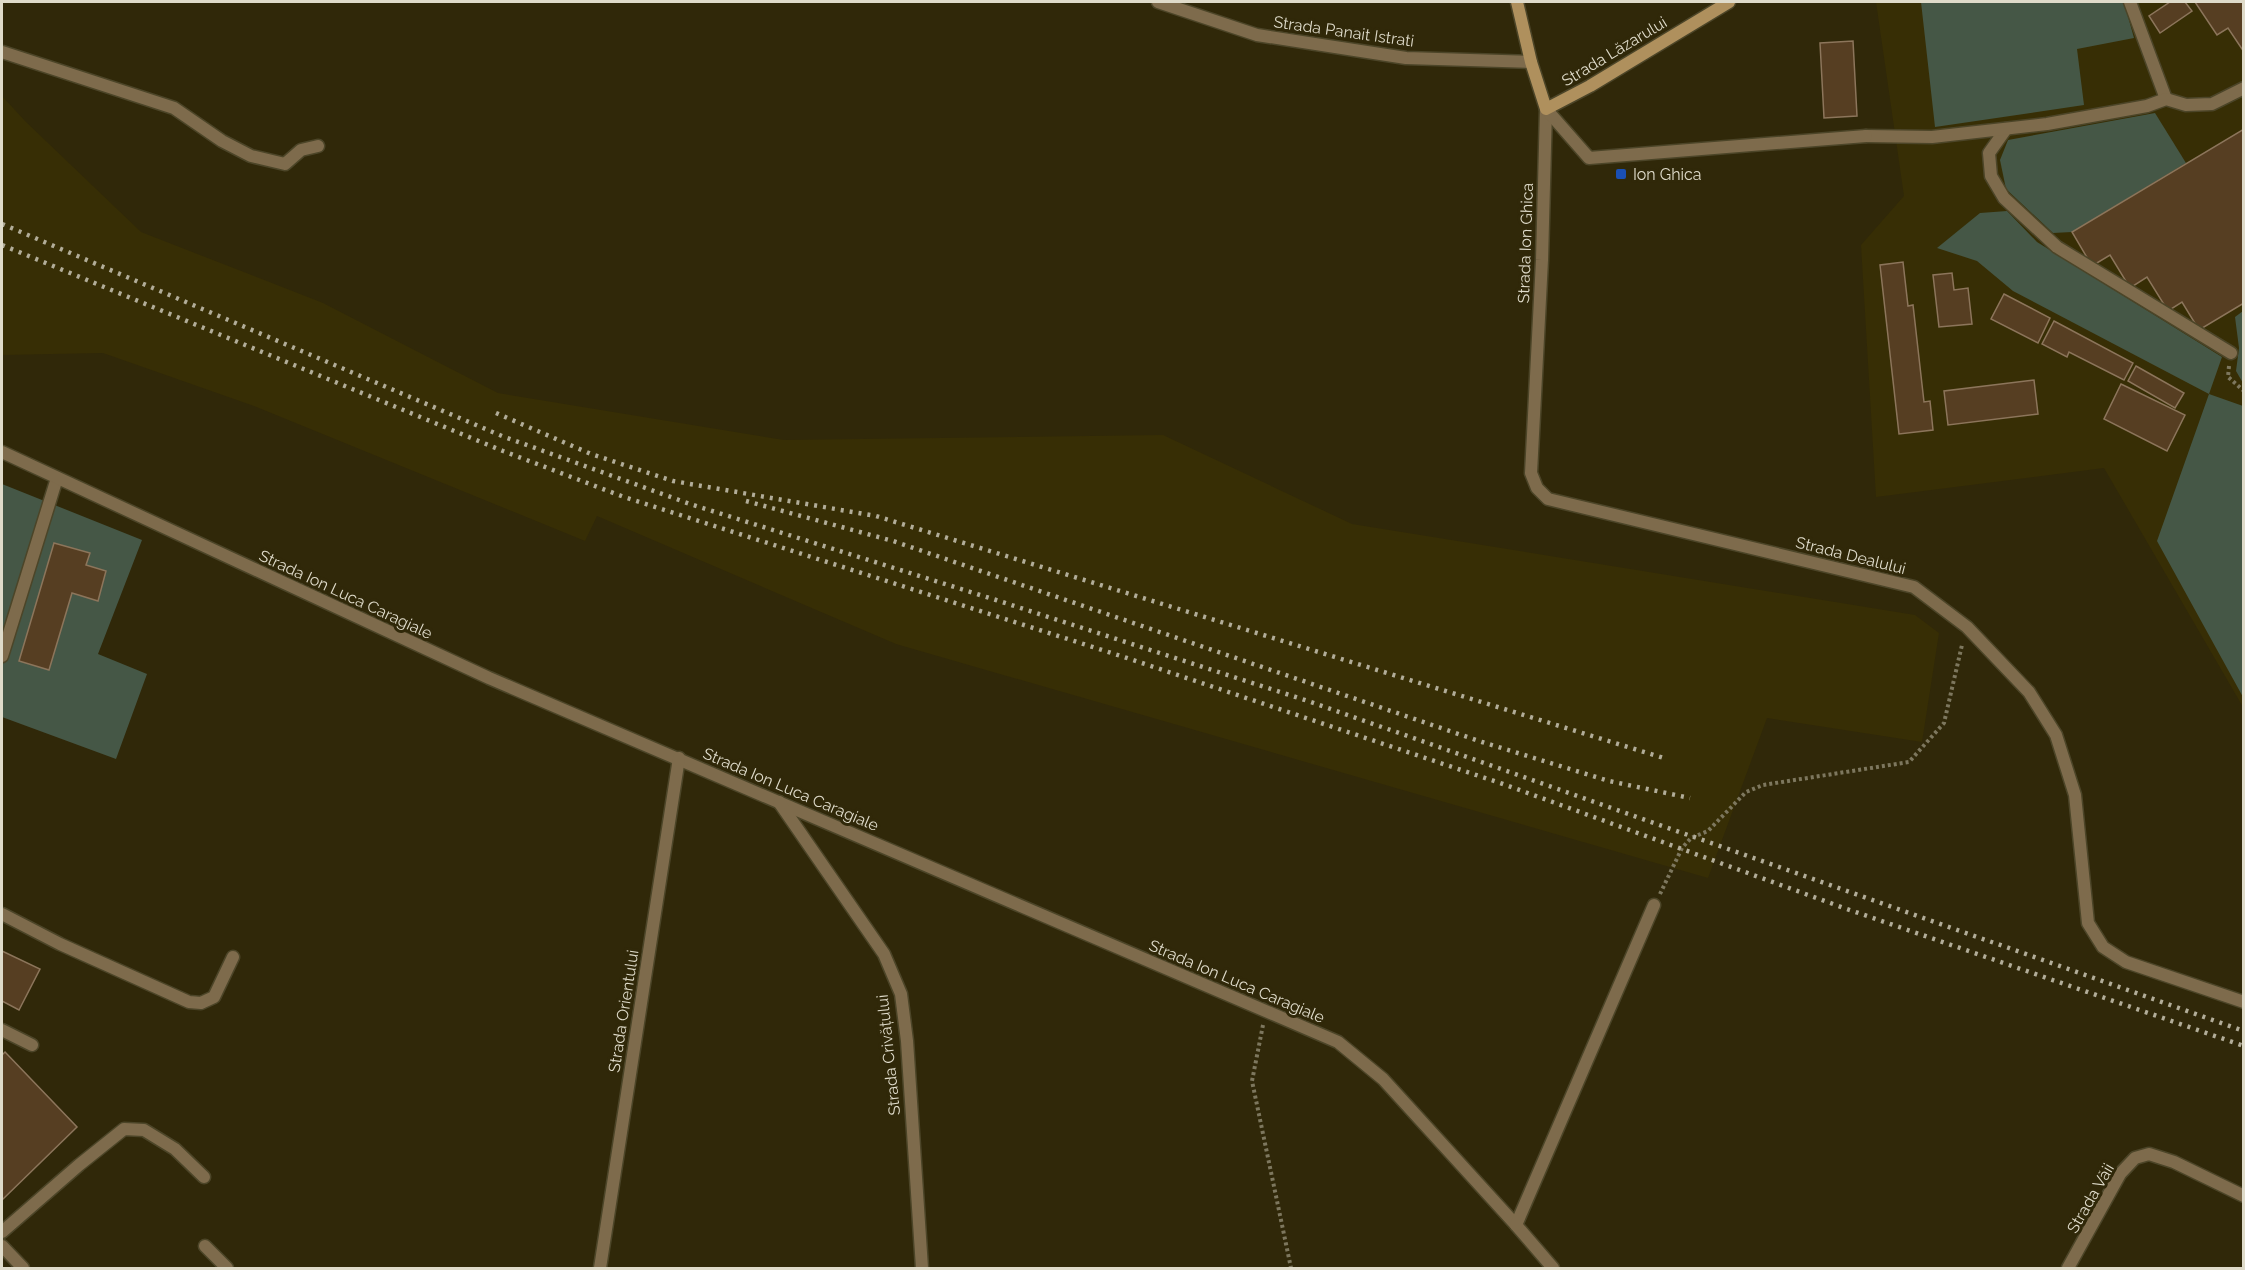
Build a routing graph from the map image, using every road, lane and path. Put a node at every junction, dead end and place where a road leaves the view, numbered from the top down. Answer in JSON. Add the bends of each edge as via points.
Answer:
{"nodes":[{"id":1,"x":1158,"y":2,"type":"edge"},
{"id":2,"x":1517,"y":2,"type":"edge"},
{"id":3,"x":1729,"y":2,"type":"edge"},
{"id":4,"x":2130,"y":2,"type":"edge"},
{"id":5,"x":2,"y":52,"type":"edge"},
{"id":6,"x":1531,"y":62,"type":"junction"},
{"id":7,"x":2244,"y":88,"type":"edge"},
{"id":8,"x":2166,"y":99,"type":"junction"},
{"id":9,"x":1546,"y":109,"type":"junction"},
{"id":10,"x":2006,"y":129,"type":"junction"},
{"id":11,"x":318,"y":146,"type":"dead end"},
{"id":12,"x":2231,"y":353,"type":"joint"},
{"id":13,"x":2244,"y":391,"type":"edge"},
{"id":14,"x":2,"y":452,"type":"edge"},
{"id":15,"x":57,"y":478,"type":"junction"},
{"id":16,"x":1537,"y":488,"type":"joint"},
{"id":17,"x":1967,"y":627,"type":"junction"},
{"id":18,"x":2,"y":656,"type":"edge"},
{"id":19,"x":679,"y":758,"type":"junction"},
{"id":20,"x":778,"y":801,"type":"junction"},
{"id":21,"x":1654,"y":905,"type":"joint"},
{"id":22,"x":2,"y":914,"type":"edge"},
{"id":23,"x":233,"y":957,"type":"dead end"},
{"id":24,"x":2244,"y":1002,"type":"edge"},
{"id":25,"x":1266,"y":1011,"type":"junction"},
{"id":26,"x":2,"y":1030,"type":"edge"},
{"id":27,"x":32,"y":1045,"type":"dead end"},
{"id":28,"x":204,"y":1177,"type":"dead end"},
{"id":29,"x":2244,"y":1196,"type":"edge"},
{"id":30,"x":1516,"y":1225,"type":"junction"},
{"id":31,"x":2,"y":1232,"type":"edge"},
{"id":32,"x":2,"y":1246,"type":"edge"},
{"id":33,"x":205,"y":1246,"type":"dead end"},
{"id":34,"x":23,"y":1269,"type":"edge"},
{"id":35,"x":227,"y":1269,"type":"edge"},
{"id":36,"x":600,"y":1269,"type":"edge"},
{"id":37,"x":922,"y":1269,"type":"edge"},
{"id":38,"x":1291,"y":1269,"type":"edge"},
{"id":39,"x":1553,"y":1269,"type":"edge"},
{"id":40,"x":2068,"y":1269,"type":"edge"}],
"edges":[{"from":1,"to":6,"type":"street","name":"Strada Panait Istrati","via":[[1257,35],[1406,58]]},
{"from":2,"to":6,"type":"street","name":"Strada Ion Ghica"},
{"from":3,"to":9,"type":"street","name":"Strada Lăzarului"},
{"from":4,"to":8,"type":"street"},
{"from":5,"to":11,"type":"street","via":[[174,108],[251,156],[285,164],[301,150]]},
{"from":6,"to":9,"type":"street","name":"Strada Ion Ghica"},
{"from":7,"to":8,"type":"street","via":[[2212,104],[2186,105]]},
{"from":8,"to":10,"type":"street","via":[[2147,106]]},
{"from":9,"to":10,"type":"street","via":[[1589,158]]},
{"from":9,"to":16,"type":"street","name":"Strada Ion Ghica","via":[[1531,473]]},
{"from":10,"to":12,"type":"street","via":[[1989,153],[1991,176],[2004,198],[2057,247]]},
{"from":12,"to":13,"type":"path","via":[[2228,376]]},
{"from":14,"to":15,"type":"street","name":"Strada Ion Luca Caragiale"},
{"from":15,"to":18,"type":"street"},
{"from":15,"to":19,"type":"street","name":"Strada Ion Luca Caragiale","via":[[489,678]]},
{"from":16,"to":17,"type":"street","name":"Strada Dealului","via":[[1548,499],[1914,587]]},
{"from":17,"to":21,"type":"path","via":[[1944,723],[1910,762],[1763,785],[1746,792],[1708,831],[1686,843]]},
{"from":17,"to":24,"type":"street","name":"Strada Dealului","via":[[2029,692],[2056,735],[2075,795],[2088,922],[2103,947],[2126,962]]},
{"from":19,"to":20,"type":"street","name":"Strada Ion Luca Caragiale"},
{"from":19,"to":36,"type":"street","name":"Strada Orientului"},
{"from":20,"to":25,"type":"street","name":"Strada Ion Luca Caragiale"},
{"from":20,"to":37,"type":"street","name":"Strada Crivățului","via":[[884,954],[901,994]]},
{"from":21,"to":30,"type":"street"},
{"from":22,"to":23,"type":"street","via":[[189,1002],[201,1003],[214,997]]},
{"from":25,"to":30,"type":"street","name":"Strada Ion Luca Caragiale","via":[[1338,1042],[1383,1079]]},
{"from":25,"to":38,"type":"path","via":[[1252,1081]]},
{"from":26,"to":27,"type":"street"},
{"from":28,"to":31,"type":"street","via":[[175,1149],[144,1130],[124,1129]]},
{"from":29,"to":40,"type":"street","name":"Strada Văii","via":[[2174,1161],[2149,1154],[2135,1158],[2120,1174]]},
{"from":30,"to":39,"type":"street","name":"Strada Ion Luca Caragiale"},
{"from":32,"to":34,"type":"street"},
{"from":33,"to":35,"type":"street"}]}
